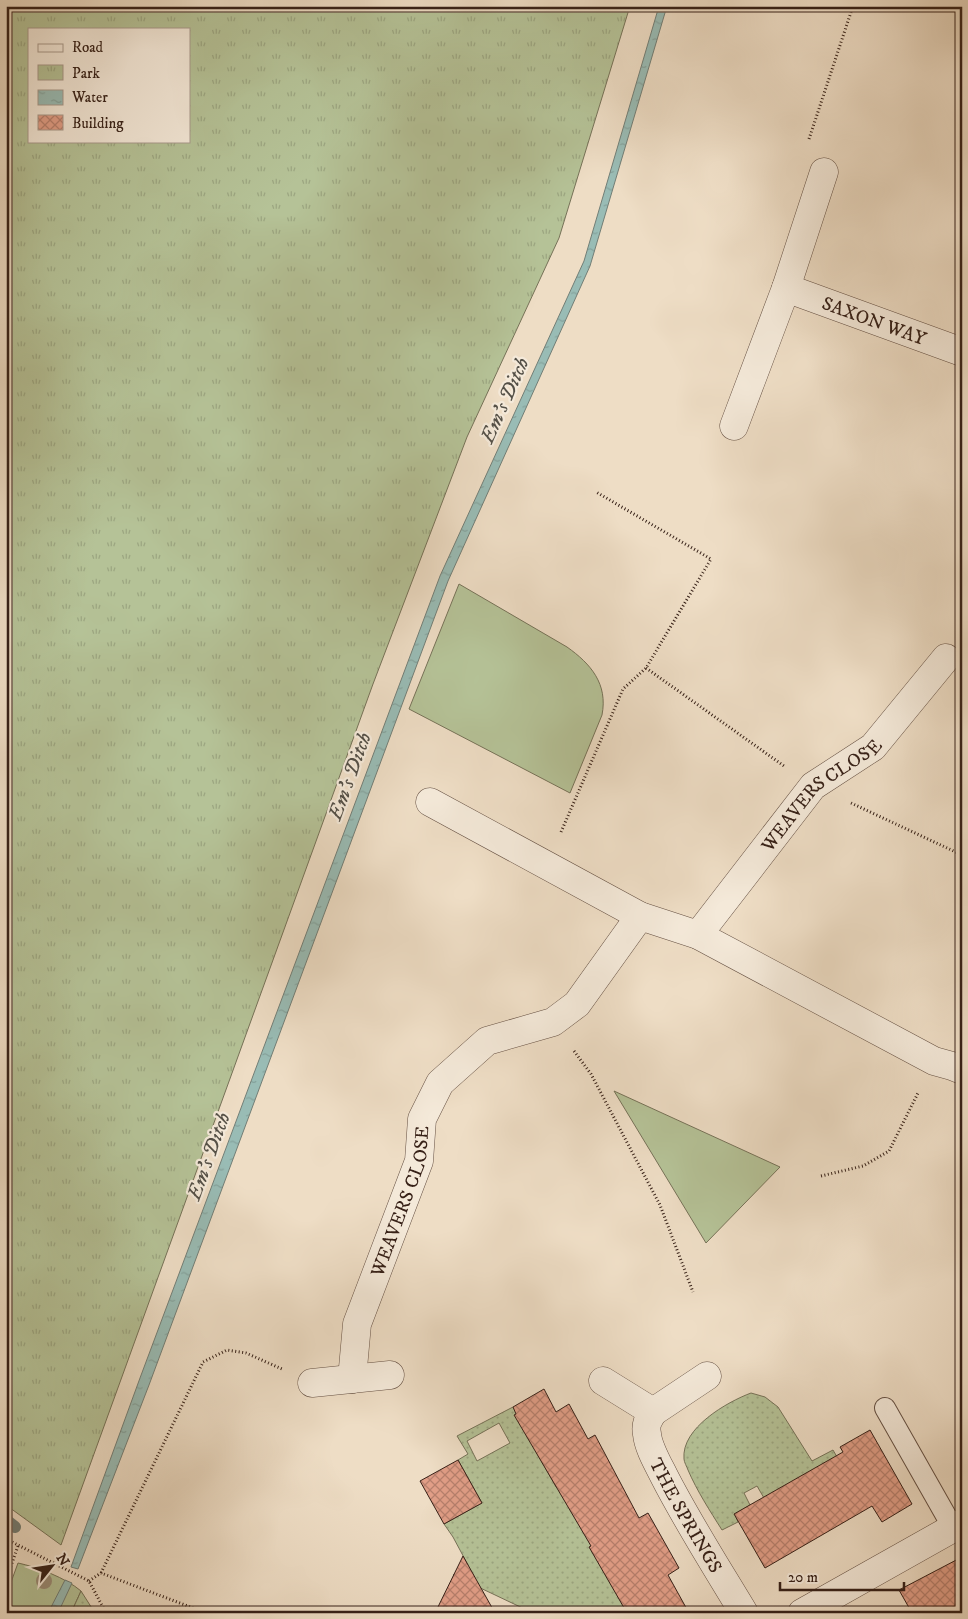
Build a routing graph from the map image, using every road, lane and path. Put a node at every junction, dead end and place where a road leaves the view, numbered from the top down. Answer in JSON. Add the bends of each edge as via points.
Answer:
{"nodes":[{"id":1,"x":850,"y":6,"type":"edge"},
{"id":2,"x":824,"y":172,"type":"joint"},
{"id":3,"x":786,"y":288,"type":"junction"},
{"id":4,"x":962,"y":352,"type":"edge"},
{"id":5,"x":734,"y":426,"type":"dead end"},
{"id":6,"x":596,"y":492,"type":"dead end"},
{"id":7,"x":946,"y":658,"type":"dead end"},
{"id":8,"x":430,"y":802,"type":"dead end"},
{"id":9,"x":547,"y":865,"type":"junction"},
{"id":10,"x":640,"y":916,"type":"junction"},
{"id":11,"x":698,"y":935,"type":"junction"},
{"id":12,"x":554,"y":1022,"type":"junction"},
{"id":13,"x":934,"y":1061,"type":"junction"},
{"id":14,"x":962,"y":1070,"type":"edge"},
{"id":15,"x":821,"y":1176,"type":"dead end"},
{"id":16,"x":693,"y":1292,"type":"dead end"},
{"id":17,"x":390,"y":1375,"type":"dead end"},
{"id":18,"x":707,"y":1376,"type":"dead end"},
{"id":19,"x":352,"y":1379,"type":"junction"},
{"id":20,"x":603,"y":1381,"type":"dead end"},
{"id":21,"x":312,"y":1383,"type":"joint"},
{"id":22,"x":885,"y":1408,"type":"dead end"},
{"id":23,"x":653,"y":1412,"type":"junction"},
{"id":24,"x":957,"y":1526,"type":"edge"},
{"id":25,"x":6,"y":1539,"type":"edge"},
{"id":26,"x":18,"y":1546,"type":"junction"},
{"id":27,"x":6,"y":1566,"type":"edge"},
{"id":28,"x":11,"y":1566,"type":"junction"},
{"id":29,"x":101,"y":1573,"type":"junction"},
{"id":30,"x":6,"y":1580,"type":"edge"},
{"id":31,"x":88,"y":1581,"type":"junction"},
{"id":32,"x":106,"y":1613,"type":"edge"},
{"id":33,"x":206,"y":1613,"type":"edge"},
{"id":34,"x":744,"y":1613,"type":"edge"},
{"id":35,"x":802,"y":1613,"type":"edge"}],
"edges":[{"from":1,"to":2,"type":"path","via":[[852,10],[800,166]]},
{"from":2,"to":3,"type":"street"},
{"from":3,"to":4,"type":"street","name":"SAXON WAY"},
{"from":3,"to":5,"type":"street"},
{"from":6,"to":9,"type":"path","via":[[711,559],[646,668],[623,689]]},
{"from":7,"to":11,"type":"street","name":"WEAVERS CLOSE","via":[[873,747],[813,786]]},
{"from":8,"to":9,"type":"street"},
{"from":9,"to":10,"type":"street"},
{"from":10,"to":11,"type":"street"},
{"from":10,"to":12,"type":"street","name":"WEAVERS CLOSE","via":[[577,1004]]},
{"from":11,"to":13,"type":"street"},
{"from":12,"to":16,"type":"path","via":[[591,1074],[660,1205]]},
{"from":12,"to":19,"type":"street","name":"WEAVERS CLOSE","via":[[487,1041],[440,1083],[422,1119],[419,1161],[357,1324]]},
{"from":13,"to":14,"type":"street"},
{"from":13,"to":15,"type":"path","via":[[889,1151],[864,1166]]},
{"from":17,"to":19,"type":"street"},
{"from":18,"to":23,"type":"street"},
{"from":19,"to":21,"type":"street"},
{"from":20,"to":23,"type":"street"},
{"from":21,"to":29,"type":"path","via":[[246,1353],[227,1350],[203,1362]]},
{"from":22,"to":24,"type":"lane"},
{"from":23,"to":34,"type":"street","name":"THE SPRINGS","via":[[646,1427],[658,1463]]},
{"from":24,"to":35,"type":"street"},
{"from":25,"to":26,"type":"path"},
{"from":26,"to":28,"type":"path"},
{"from":26,"to":31,"type":"path"},
{"from":27,"to":28,"type":"path"},
{"from":28,"to":30,"type":"path"},
{"from":29,"to":31,"type":"path"},
{"from":29,"to":33,"type":"path"},
{"from":31,"to":32,"type":"path"}]}
